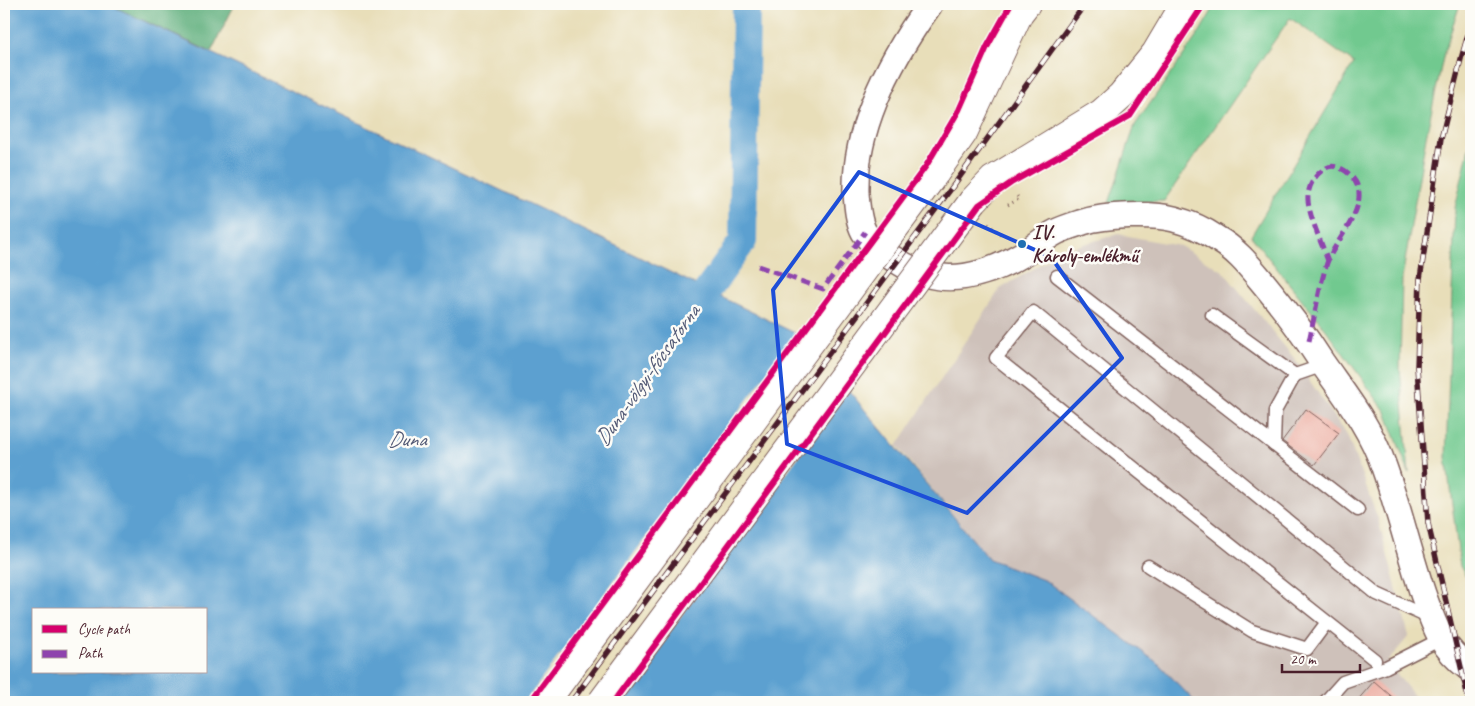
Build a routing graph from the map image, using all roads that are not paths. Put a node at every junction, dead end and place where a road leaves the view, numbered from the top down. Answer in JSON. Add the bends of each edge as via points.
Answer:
{"nodes":[{"id":1,"x":930,"y":4,"type":"edge"},
{"id":2,"x":1026,"y":4,"type":"edge"},
{"id":3,"x":1185,"y":4,"type":"edge"},
{"id":4,"x":1056,"y":276,"type":"dead end"},
{"id":5,"x":1212,"y":315,"type":"dead end"},
{"id":6,"x":1324,"y":365,"type":"junction"},
{"id":7,"x":1295,"y":375,"type":"junction"},
{"id":8,"x":1274,"y":445,"type":"junction"},
{"id":9,"x":1358,"y":510,"type":"dead end"},
{"id":10,"x":1148,"y":566,"type":"dead end"},
{"id":11,"x":1327,"y":622,"type":"junction"},
{"id":12,"x":1437,"y":629,"type":"junction"},
{"id":13,"x":1375,"y":660,"type":"dead end"},
{"id":14,"x":1471,"y":670,"type":"edge"},
{"id":15,"x":545,"y":702,"type":"edge"},
{"id":16,"x":602,"y":702,"type":"edge"},
{"id":17,"x":1325,"y":702,"type":"edge"}],
"edges":[{"from":1,"to":6,"type":"street","via":[[911,30],[872,106],[859,153],[857,210],[864,232],[888,257],[916,272],[964,278],[1002,266],[1055,232],[1086,221],[1111,216],[1171,218],[1218,238],[1238,253],[1289,314]]},
{"from":2,"to":15,"type":"main road","bridge":true,"via":[[963,133]]},
{"from":3,"to":16,"type":"main road","bridge":true,"via":[[1156,53],[1121,96],[1102,113],[993,180],[973,201]]},
{"from":4,"to":8,"type":"lane"},
{"from":5,"to":7,"type":"lane"},
{"from":6,"to":7,"type":"lane"},
{"from":6,"to":12,"type":"street","via":[[1370,432]]},
{"from":7,"to":8,"type":"lane","via":[[1275,411]]},
{"from":8,"to":9,"type":"lane"},
{"from":10,"to":11,"type":"lane","via":[[1252,631],[1307,649]]},
{"from":11,"to":12,"type":"lane","via":[[996,358],[1032,312],[1376,594]]},
{"from":11,"to":13,"type":"lane"},
{"from":12,"to":14,"type":"street","via":[[1460,662]]},
{"from":12,"to":17,"type":"lane","via":[[1386,666],[1343,682]]}]}
